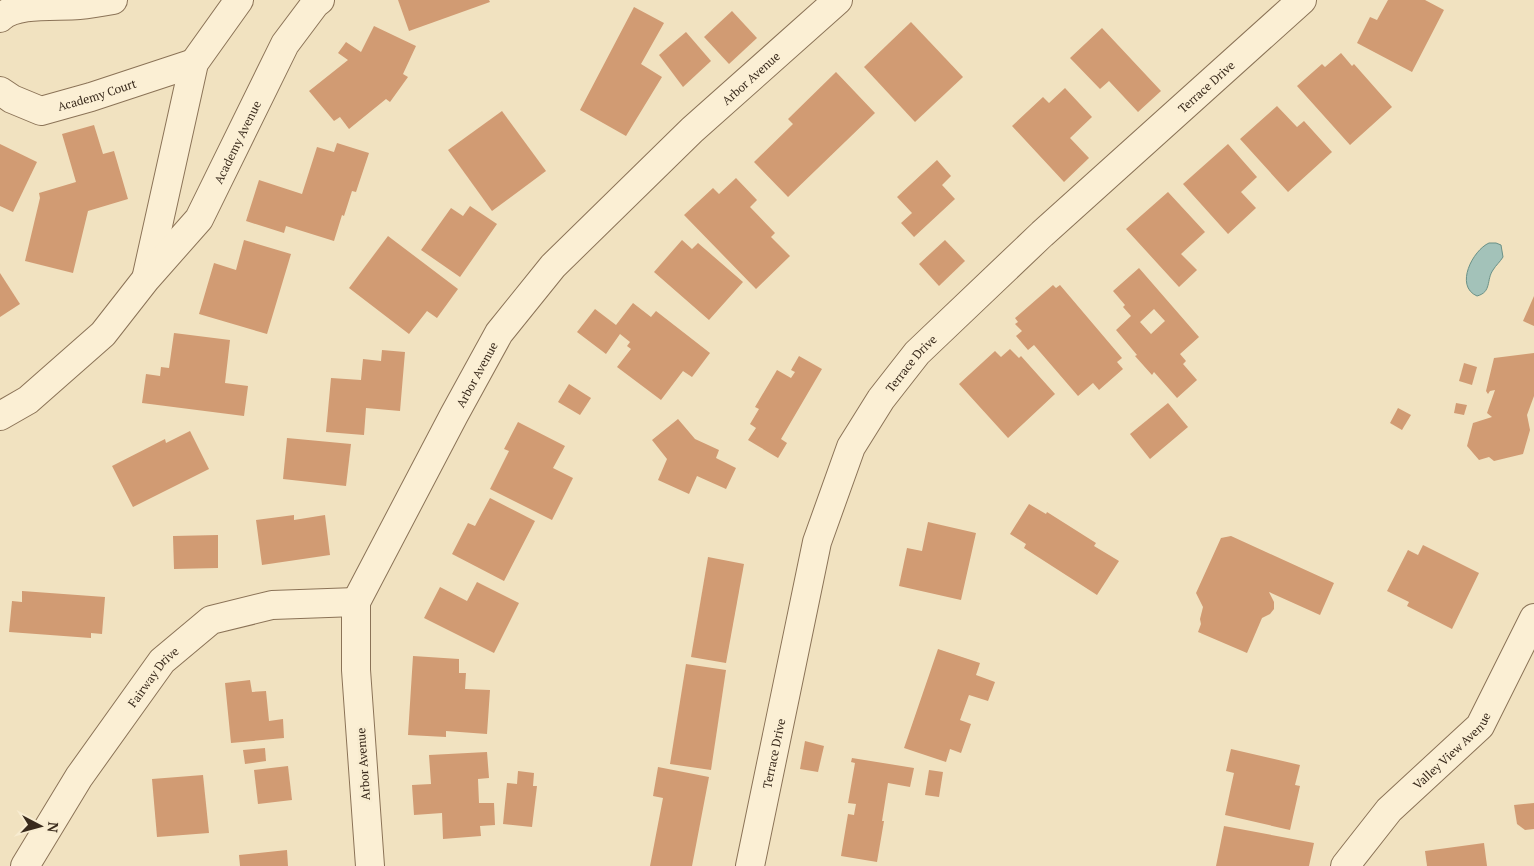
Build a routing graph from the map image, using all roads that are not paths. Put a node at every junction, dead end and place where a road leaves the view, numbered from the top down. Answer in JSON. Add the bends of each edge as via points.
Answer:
{"nodes":[{"id":1,"x":113,"y":0,"type":"edge"},
{"id":2,"x":239,"y":0,"type":"edge"},
{"id":3,"x":320,"y":0,"type":"edge"},
{"id":4,"x":838,"y":0,"type":"edge"},
{"id":5,"x":1302,"y":0,"type":"edge"},
{"id":6,"x":0,"y":18,"type":"edge"},
{"id":7,"x":194,"y":63,"type":"junction"},
{"id":8,"x":0,"y":90,"type":"edge"},
{"id":9,"x":146,"y":279,"type":"junction"},
{"id":10,"x":0,"y":416,"type":"edge"},
{"id":11,"x":356,"y":602,"type":"junction"},
{"id":12,"x":1534,"y":618,"type":"edge"},
{"id":13,"x":25,"y":866,"type":"edge"},
{"id":14,"x":370,"y":866,"type":"edge"},
{"id":15,"x":750,"y":866,"type":"edge"},
{"id":16,"x":1345,"y":866,"type":"edge"}],
"edges":[{"from":1,"to":6,"type":"street","via":[[26,8],[6,12]]},
{"from":2,"to":7,"type":"street","name":"Academy Avenue"},
{"from":3,"to":9,"type":"street","name":"Academy Avenue","via":[[285,44],[198,219]]},
{"from":4,"to":11,"type":"street","name":"Arbor Avenue","via":[[692,130],[553,266],[499,334]]},
{"from":5,"to":15,"type":"street","name":"Terrace Drive","via":[[1035,240],[917,353],[881,399],[851,447],[817,542]]},
{"from":7,"to":8,"type":"street","name":"Academy Court","via":[[41,111],[12,99]]},
{"from":7,"to":9,"type":"street","name":"Academy Avenue"},
{"from":9,"to":10,"type":"street","name":"Academy Avenue","via":[[103,334],[28,400]]},
{"from":11,"to":13,"type":"street","name":"Fairway Drive","via":[[272,605],[211,620],[162,661],[79,777]]},
{"from":11,"to":14,"type":"street","name":"Arbor Avenue","via":[[356,670]]},
{"from":12,"to":16,"type":"street","name":"Valley View Avenue","via":[[1480,726],[1389,810]]}]}
